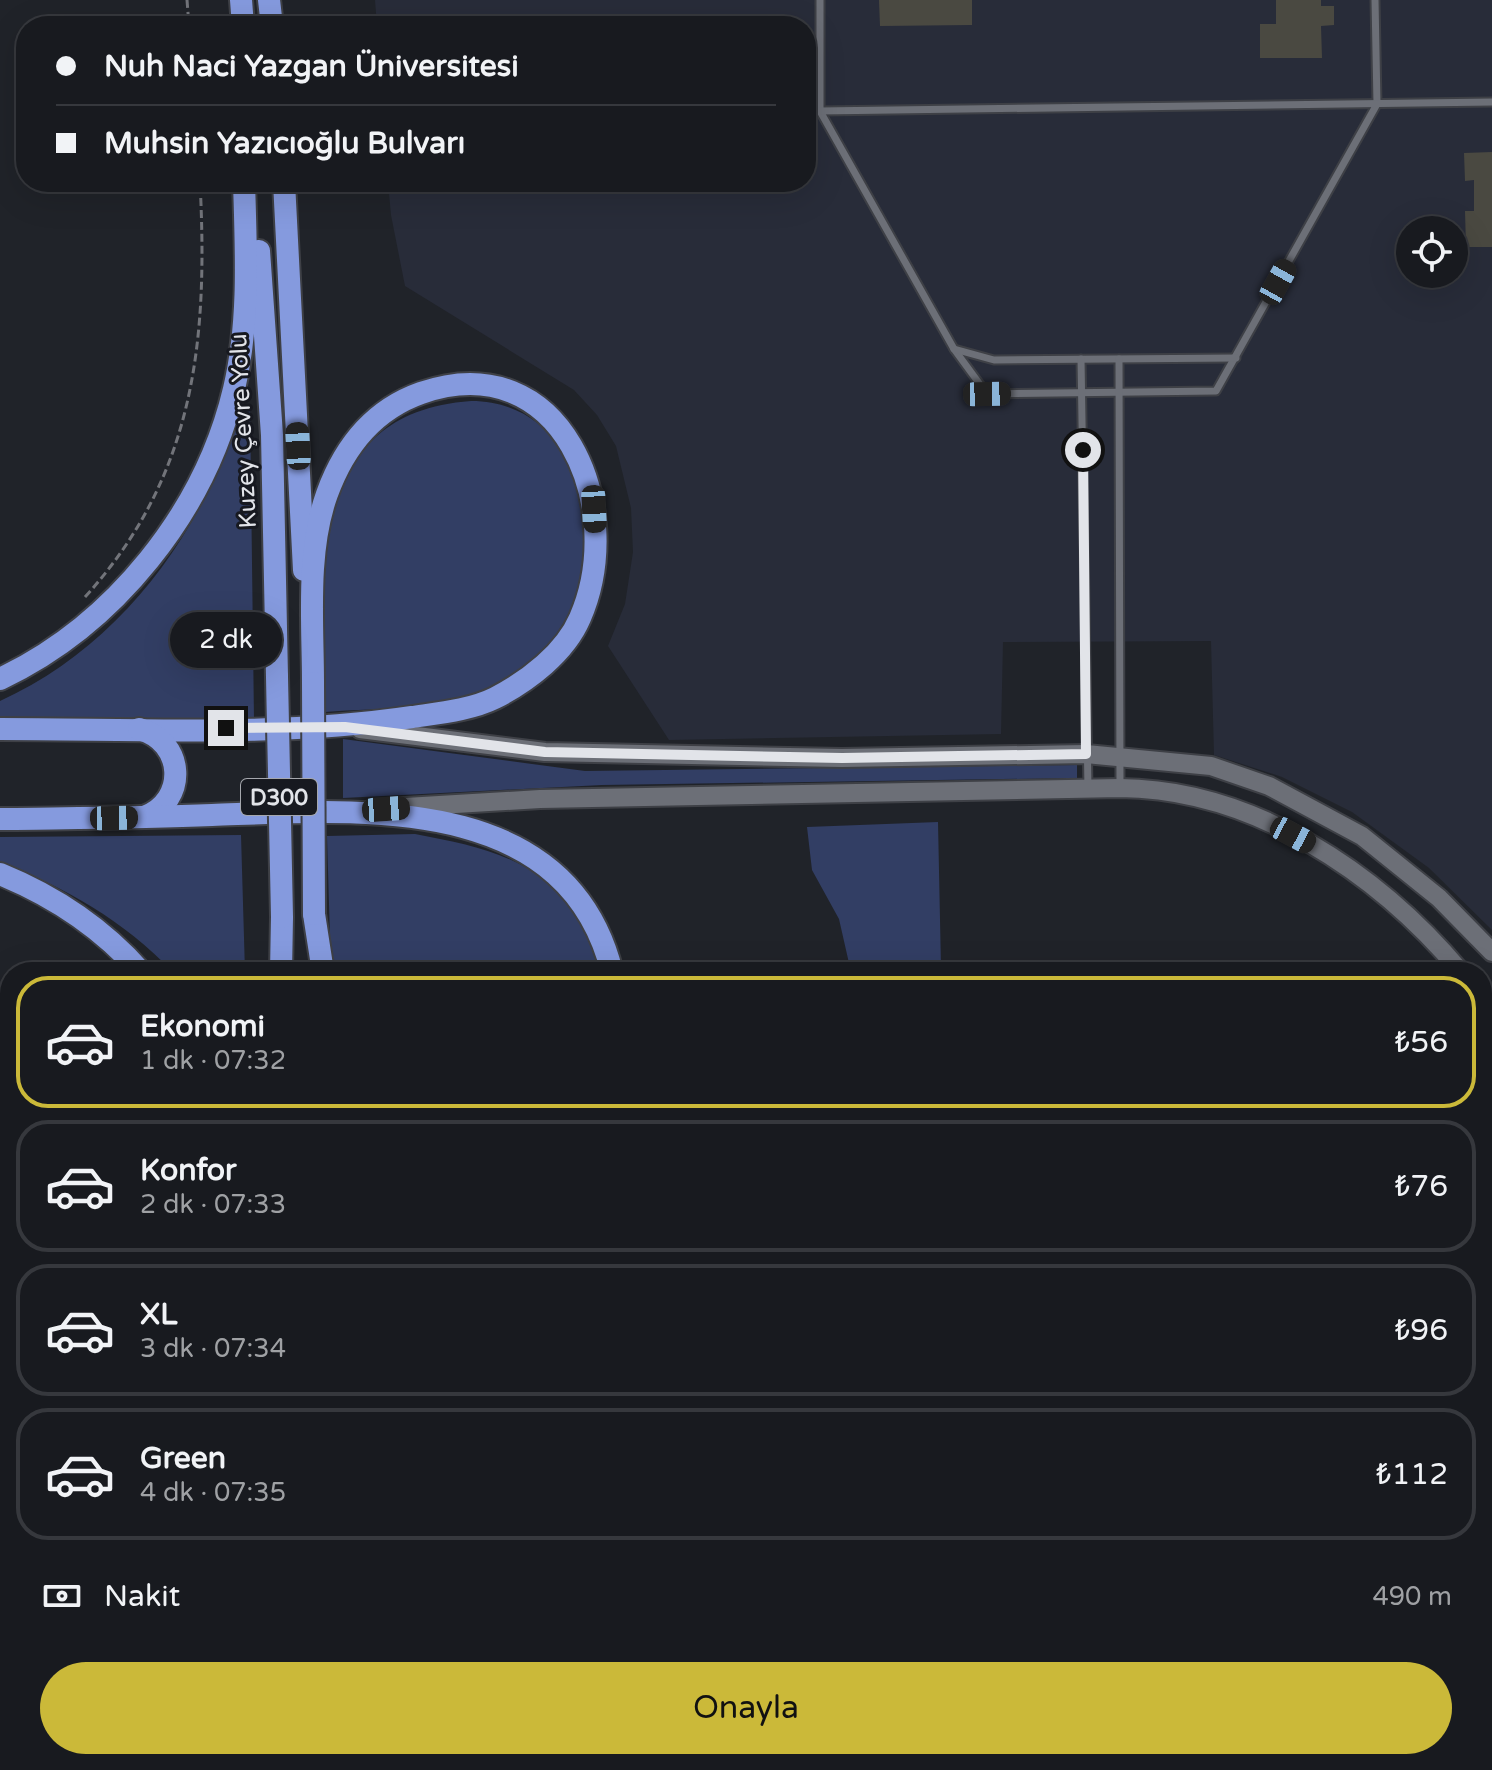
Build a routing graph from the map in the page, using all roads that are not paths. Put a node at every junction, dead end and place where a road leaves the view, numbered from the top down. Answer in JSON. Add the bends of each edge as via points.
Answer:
{"nodes":[{"id":1,"x":820,"y":0,"type":"edge"},
{"id":2,"x":1375,"y":0,"type":"edge"},
{"id":3,"x":1492,"y":102,"type":"edge"},
{"id":4,"x":1377,"y":104,"type":"junction"},
{"id":5,"x":820,"y":111,"type":"junction"},
{"id":6,"x":244,"y":192,"type":"edge"},
{"id":7,"x":255,"y":192,"type":"edge"},
{"id":8,"x":285,"y":192,"type":"edge"},
{"id":9,"x":954,"y":349,"type":"junction"},
{"id":10,"x":1236,"y":358,"type":"junction"},
{"id":11,"x":1081,"y":359,"type":"junction"},
{"id":12,"x":1119,"y":359,"type":"junction"},
{"id":13,"x":1120,"y":392,"type":"junction"},
{"id":14,"x":1081,"y":393,"type":"junction"},
{"id":15,"x":0,"y":679,"type":"edge"},
{"id":16,"x":313,"y":683,"type":"junction"},
{"id":17,"x":345,"y":727,"type":"junction"},
{"id":18,"x":0,"y":729,"type":"edge"},
{"id":19,"x":137,"y":729,"type":"junction"},
{"id":20,"x":1086,"y":754,"type":"junction"},
{"id":21,"x":1122,"y":757,"type":"junction"},
{"id":22,"x":1120,"y":788,"type":"junction"},
{"id":23,"x":1088,"y":789,"type":"junction"},
{"id":24,"x":355,"y":811,"type":"junction"},
{"id":25,"x":142,"y":818,"type":"junction"},
{"id":26,"x":0,"y":819,"type":"edge"},
{"id":27,"x":0,"y":874,"type":"edge"},
{"id":28,"x":314,"y":914,"type":"junction"},
{"id":29,"x":1492,"y":952,"type":"edge"},
{"id":30,"x":131,"y":962,"type":"edge"},
{"id":31,"x":281,"y":962,"type":"edge"},
{"id":32,"x":312,"y":962,"type":"edge"},
{"id":33,"x":321,"y":962,"type":"edge"},
{"id":34,"x":609,"y":962,"type":"edge"},
{"id":35,"x":1451,"y":962,"type":"edge"}],
"edges":[{"from":1,"to":5,"type":"lane"},
{"from":2,"to":4,"type":"lane"},
{"from":3,"to":4,"type":"lane"},
{"from":4,"to":5,"type":"lane"},
{"from":4,"to":10,"type":"lane"},
{"from":5,"to":9,"type":"lane"},
{"from":6,"to":15,"type":"highway","via":[[243,328],[236,374],[215,444],[198,479],[169,531],[116,597],[56,648]]},
{"from":7,"to":31,"type":"highway","name":"Kuzey Çevre Yolu","number":"D300","bridge":true,"via":[[272,435]]},
{"from":8,"to":16,"type":"highway","number":"D300"},
{"from":9,"to":11,"type":"lane","via":[[994,360]]},
{"from":9,"to":14,"type":"lane","via":[[987,394]]},
{"from":10,"to":12,"type":"lane"},
{"from":10,"to":13,"type":"lane","via":[[1216,391]]},
{"from":11,"to":12,"type":"lane"},
{"from":11,"to":14,"type":"lane"},
{"from":12,"to":13,"type":"lane"},
{"from":13,"to":14,"type":"lane"},
{"from":13,"to":21,"type":"lane"},
{"from":14,"to":20,"type":"lane"},
{"from":16,"to":17,"type":"highway","via":[[317,546],[326,497],[345,452],[373,419],[405,399],[441,386],[478,385],[512,392],[543,410],[570,439],[594,509],[593,574],[579,621],[557,652],[493,699],[452,711]]},
{"from":16,"to":28,"type":"highway","number":"D300","bridge":true},
{"from":17,"to":19,"type":"highway"},
{"from":17,"to":20,"type":"street","via":[[545,752],[842,758]]},
{"from":18,"to":19,"type":"highway"},
{"from":19,"to":25,"type":"highway","via":[[163,741],[176,776],[166,803]]},
{"from":20,"to":21,"type":"street"},
{"from":20,"to":23,"type":"lane"},
{"from":21,"to":22,"type":"lane"},
{"from":21,"to":29,"type":"street","via":[[1211,766],[1291,796],[1392,858]]},
{"from":22,"to":23,"type":"street"},
{"from":22,"to":35,"type":"street","via":[[1212,802],[1312,845],[1398,907]]},
{"from":23,"to":24,"type":"street","via":[[540,799]]},
{"from":24,"to":25,"type":"highway"},
{"from":24,"to":34,"type":"highway","via":[[438,822],[498,837],[548,865],[581,900]]},
{"from":25,"to":26,"type":"highway"},
{"from":27,"to":30,"type":"highway","via":[[66,907]]},
{"from":28,"to":32,"type":"highway","number":"D300"},
{"from":28,"to":33,"type":"highway"}]}
